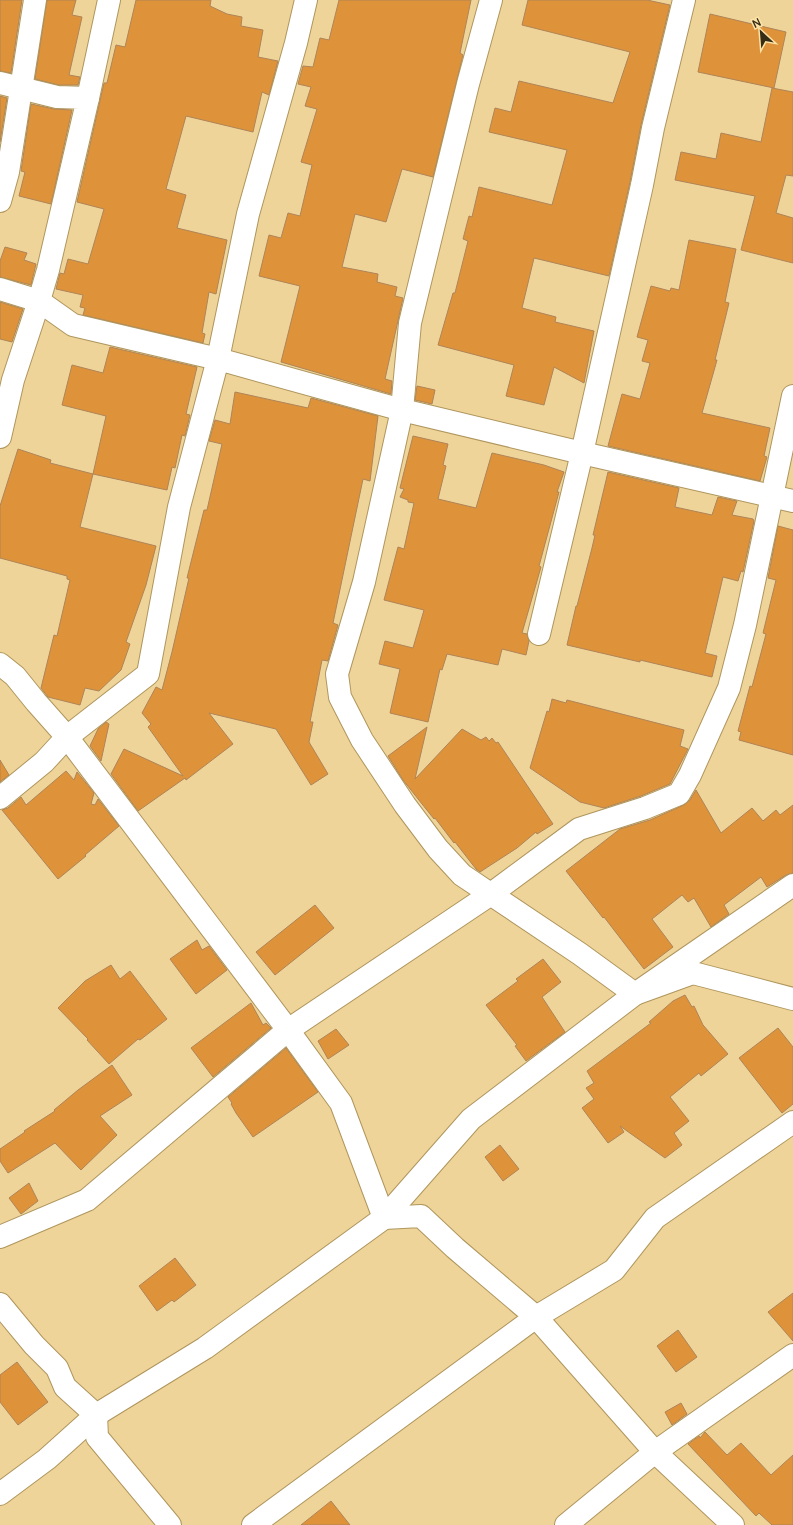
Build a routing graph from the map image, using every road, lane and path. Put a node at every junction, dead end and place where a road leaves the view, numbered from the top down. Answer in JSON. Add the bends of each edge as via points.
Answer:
{"nodes":[{"id":1,"x":35,"y":0,"type":"edge"},
{"id":2,"x":108,"y":0,"type":"edge"},
{"id":3,"x":306,"y":0,"type":"edge"},
{"id":4,"x":491,"y":0,"type":"edge"},
{"id":5,"x":684,"y":0,"type":"edge"},
{"id":6,"x":0,"y":83,"type":"edge"},
{"id":7,"x":21,"y":88,"type":"junction"},
{"id":8,"x":88,"y":98,"type":"junction"},
{"id":9,"x":0,"y":201,"type":"edge"},
{"id":10,"x":0,"y":289,"type":"edge"},
{"id":11,"x":39,"y":302,"type":"junction"},
{"id":12,"x":218,"y":359,"type":"junction"},
{"id":13,"x":6,"y":379,"type":"edge"},
{"id":14,"x":793,"y":396,"type":"edge"},
{"id":15,"x":402,"y":410,"type":"junction"},
{"id":16,"x":0,"y":437,"type":"edge"},
{"id":17,"x":582,"y":453,"type":"junction"},
{"id":18,"x":772,"y":496,"type":"junction"},
{"id":19,"x":793,"y":501,"type":"edge"},
{"id":20,"x":539,"y":634,"type":"dead end"},
{"id":21,"x":0,"y":664,"type":"edge"},
{"id":22,"x":67,"y":737,"type":"junction"},
{"id":23,"x":0,"y":798,"type":"edge"},
{"id":24,"x":793,"y":885,"type":"edge"},
{"id":25,"x":491,"y":894,"type":"junction"},
{"id":26,"x":635,"y":994,"type":"junction"},
{"id":27,"x":793,"y":999,"type":"edge"},
{"id":28,"x":288,"y":1030,"type":"junction"},
{"id":29,"x":793,"y":1122,"type":"edge"},
{"id":30,"x":384,"y":1218,"type":"junction"},
{"id":31,"x":0,"y":1237,"type":"edge"},
{"id":32,"x":0,"y":1304,"type":"edge"},
{"id":33,"x":536,"y":1317,"type":"junction"},
{"id":34,"x":793,"y":1355,"type":"edge"},
{"id":35,"x":96,"y":1415,"type":"junction"},
{"id":36,"x":655,"y":1452,"type":"junction"},
{"id":37,"x":0,"y":1494,"type":"edge"},
{"id":38,"x":170,"y":1525,"type":"edge"},
{"id":39,"x":252,"y":1525,"type":"edge"},
{"id":40,"x":566,"y":1525,"type":"edge"},
{"id":41,"x":733,"y":1525,"type":"edge"}],
"edges":[{"from":1,"to":7,"type":"street"},
{"from":2,"to":8,"type":"street"},
{"from":3,"to":12,"type":"street","via":[[248,214]]},
{"from":4,"to":15,"type":"street","via":[[466,91],[410,323]]},
{"from":5,"to":17,"type":"street","via":[[653,128]]},
{"from":6,"to":7,"type":"street"},
{"from":7,"to":8,"type":"street","via":[[57,97]]},
{"from":7,"to":9,"type":"street","via":[[8,172]]},
{"from":8,"to":11,"type":"street"},
{"from":10,"to":11,"type":"street"},
{"from":11,"to":12,"type":"street","via":[[73,325]]},
{"from":11,"to":13,"type":"street"},
{"from":12,"to":15,"type":"street"},
{"from":12,"to":22,"type":"street","via":[[179,507],[148,674]]},
{"from":13,"to":16,"type":"street"},
{"from":14,"to":18,"type":"street"},
{"from":15,"to":17,"type":"street"},
{"from":15,"to":25,"type":"street","via":[[364,582],[337,674],[340,697],[362,740],[438,849],[462,875]]},
{"from":17,"to":18,"type":"street"},
{"from":17,"to":20,"type":"street"},
{"from":18,"to":19,"type":"street"},
{"from":18,"to":25,"type":"street","via":[[729,688],[690,775],[678,794],[645,808],[579,829]]},
{"from":21,"to":22,"type":"street","via":[[16,676]]},
{"from":22,"to":23,"type":"street","via":[[44,762]]},
{"from":22,"to":28,"type":"street"},
{"from":24,"to":26,"type":"street"},
{"from":25,"to":26,"type":"street"},
{"from":25,"to":28,"type":"street"},
{"from":26,"to":27,"type":"street","via":[[693,973]]},
{"from":26,"to":30,"type":"street","via":[[471,1119]]},
{"from":28,"to":30,"type":"street","via":[[341,1103]]},
{"from":28,"to":31,"type":"street","via":[[87,1200]]},
{"from":29,"to":33,"type":"street","via":[[655,1218],[614,1270]]},
{"from":30,"to":33,"type":"street","via":[[422,1216],[455,1248]]},
{"from":30,"to":35,"type":"street","via":[[205,1348]]},
{"from":32,"to":35,"type":"street","via":[[34,1346],[57,1368],[65,1387]]},
{"from":33,"to":36,"type":"street"},
{"from":33,"to":39,"type":"street"},
{"from":34,"to":36,"type":"street"},
{"from":35,"to":37,"type":"street","via":[[47,1459]]},
{"from":35,"to":38,"type":"street","via":[[97,1437]]},
{"from":36,"to":40,"type":"street"},
{"from":36,"to":41,"type":"street"}]}
